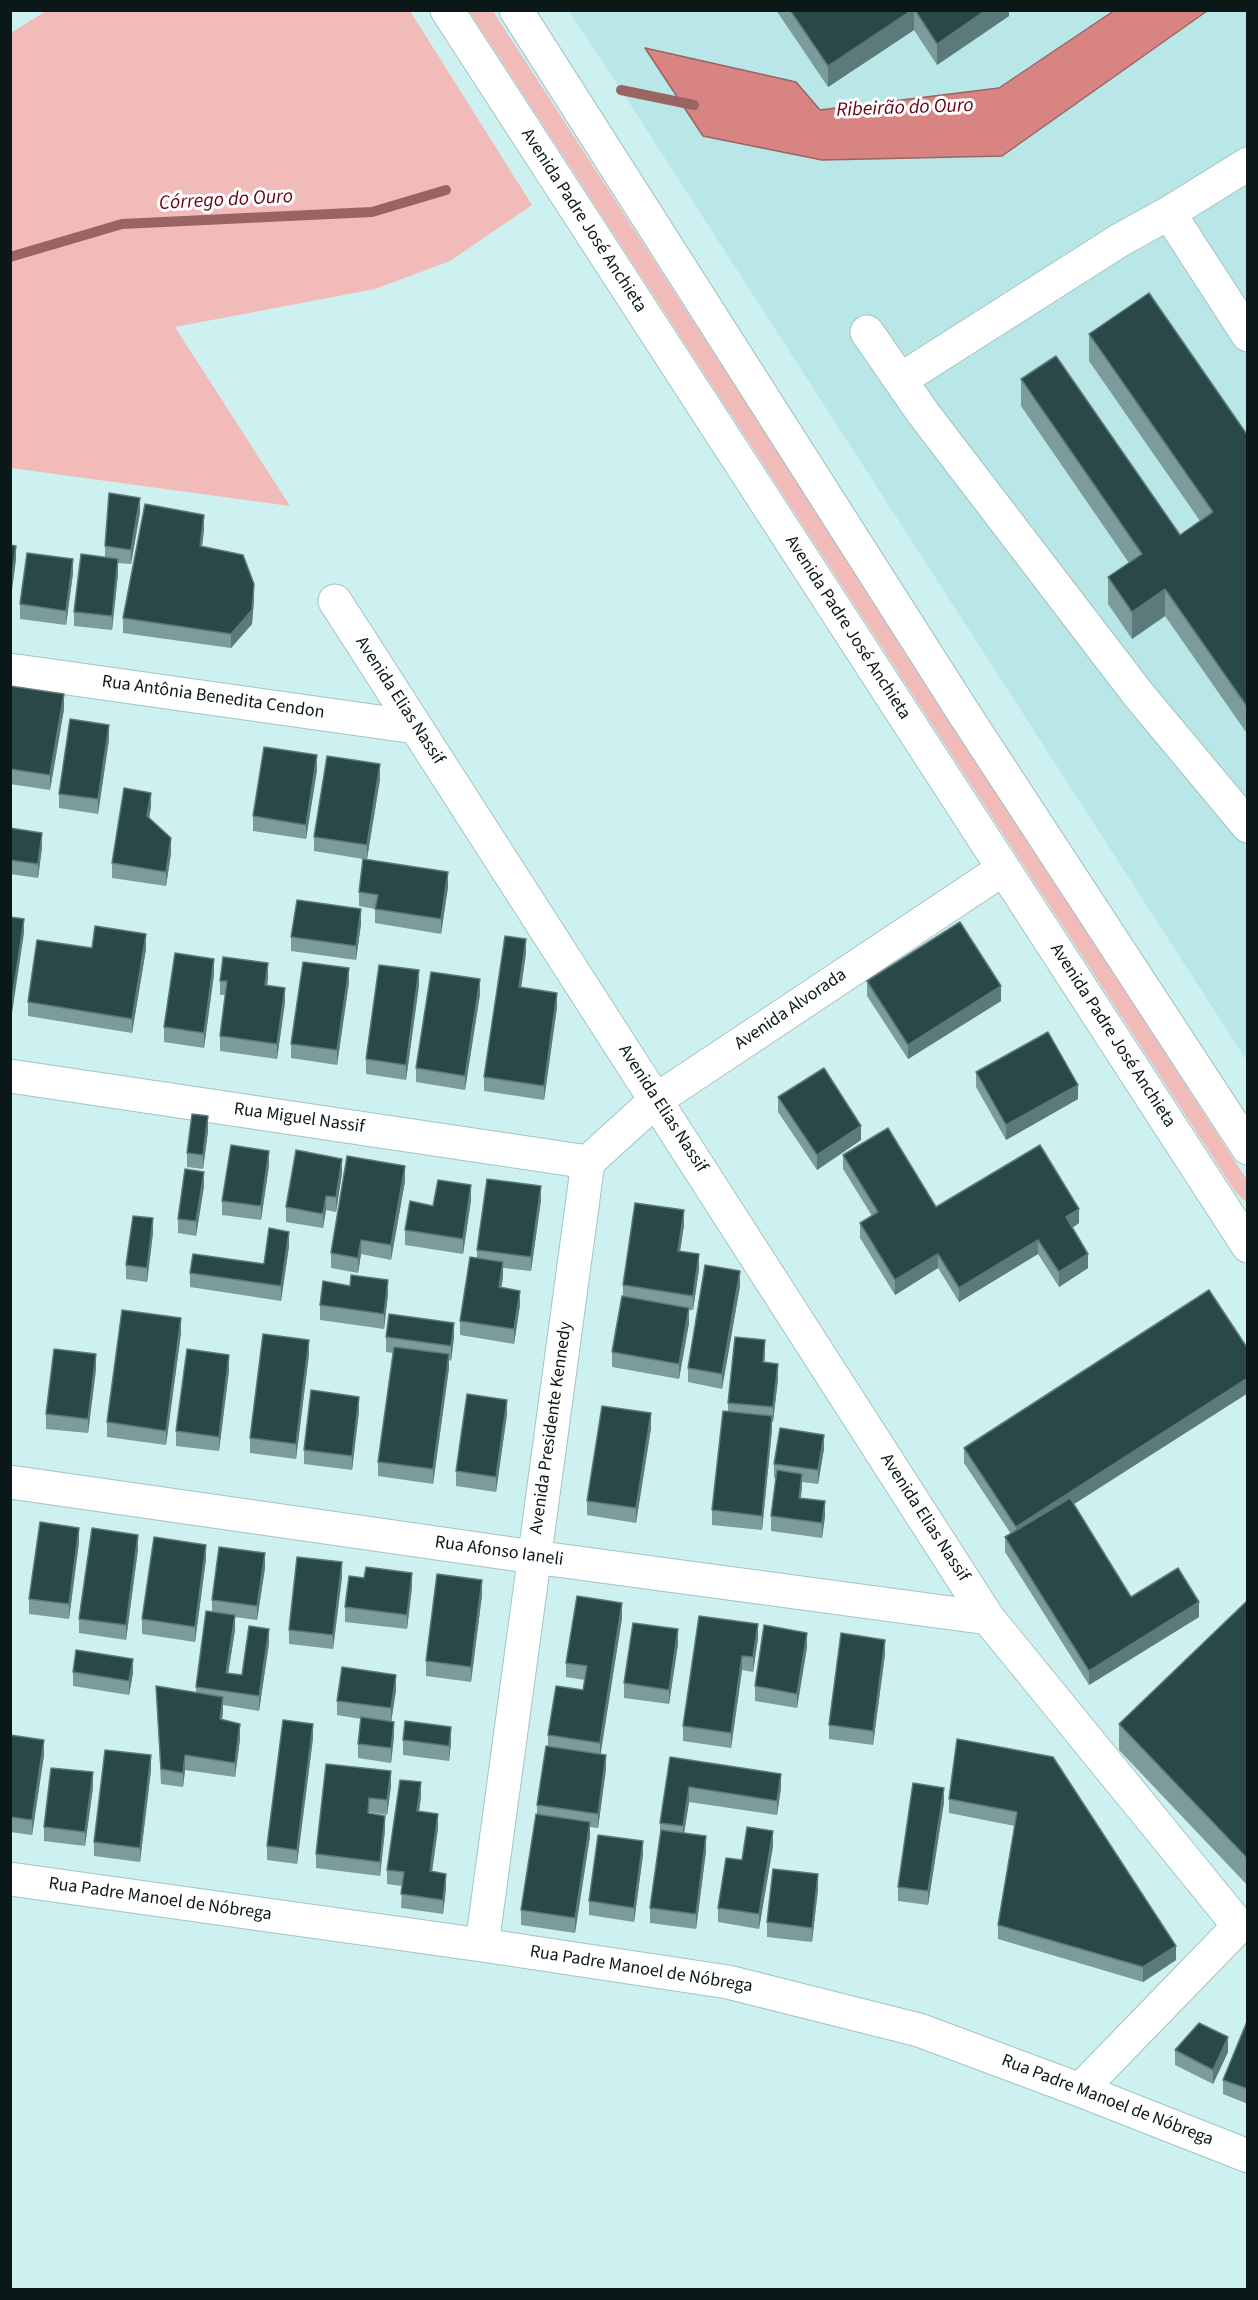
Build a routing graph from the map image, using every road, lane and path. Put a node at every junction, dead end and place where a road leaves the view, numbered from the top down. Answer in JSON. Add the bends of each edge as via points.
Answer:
{"nodes":[{"id":1,"x":447,"y":10,"type":"edge"},
{"id":2,"x":516,"y":10,"type":"edge"},
{"id":3,"x":1248,"y":164,"type":"edge"},
{"id":4,"x":1169,"y":213,"type":"junction"},
{"id":5,"x":867,"y":332,"type":"dead end"},
{"id":6,"x":1248,"y":335,"type":"edge"},
{"id":7,"x":900,"y":380,"type":"junction"},
{"id":8,"x":335,"y":601,"type":"dead end"},
{"id":9,"x":10,"y":670,"type":"edge"},
{"id":10,"x":415,"y":727,"type":"junction"},
{"id":11,"x":1248,"y":826,"type":"edge"},
{"id":12,"x":1003,"y":869,"type":"junction"},
{"id":13,"x":10,"y":1076,"type":"edge"},
{"id":14,"x":656,"y":1100,"type":"junction"},
{"id":15,"x":1248,"y":1148,"type":"edge"},
{"id":16,"x":588,"y":1162,"type":"junction"},
{"id":17,"x":1248,"y":1246,"type":"edge"},
{"id":18,"x":10,"y":1482,"type":"edge"},
{"id":19,"x":534,"y":1557,"type":"junction"},
{"id":20,"x":988,"y":1618,"type":"junction"},
{"id":21,"x":10,"y":1879,"type":"edge"},
{"id":22,"x":482,"y":1945,"type":"junction"},
{"id":23,"x":1080,"y":2090,"type":"junction"},
{"id":24,"x":1248,"y":2156,"type":"edge"}],
"edges":[{"from":1,"to":12,"type":"street","name":"Avenida Padre José Anchieta"},
{"from":2,"to":15,"type":"street","via":[[964,714]]},
{"from":3,"to":4,"type":"street"},
{"from":4,"to":6,"type":"street"},
{"from":4,"to":7,"type":"street"},
{"from":5,"to":7,"type":"street"},
{"from":7,"to":11,"type":"street","via":[[1138,694]]},
{"from":8,"to":10,"type":"street","name":"Avenida Elias Nassif"},
{"from":9,"to":10,"type":"street","name":"Rua Antônia Benedita Cendon"},
{"from":10,"to":14,"type":"street","name":"Avenida Elias Nassif"},
{"from":12,"to":14,"type":"street","name":"Avenida Alvorada"},
{"from":12,"to":17,"type":"street","name":"Avenida Padre José Anchieta"},
{"from":13,"to":16,"type":"street","name":"Rua Miguel Nassif"},
{"from":14,"to":16,"type":"street","name":"Avenida Alvorada"},
{"from":14,"to":20,"type":"street","name":"Avenida Elias Nassif"},
{"from":16,"to":19,"type":"street","name":"Avenida Presidente Kennedy"},
{"from":18,"to":19,"type":"street","name":"Rua Afonso Ianeli"},
{"from":19,"to":20,"type":"street","name":"Rua Afonso Ianeli"},
{"from":19,"to":22,"type":"street","name":"Avenida Presidente Kennedy"},
{"from":20,"to":23,"type":"street","name":"Avenida Elias Nassif","via":[[1239,1926]]},
{"from":21,"to":22,"type":"street","name":"Rua Padre Manoel de Nóbrega"},
{"from":22,"to":23,"type":"street","name":"Rua Padre Manoel de Nóbrega","via":[[740,1985],[919,2030]]},
{"from":23,"to":24,"type":"street","name":"Rua Padre Manoel de Nóbrega"}]}
